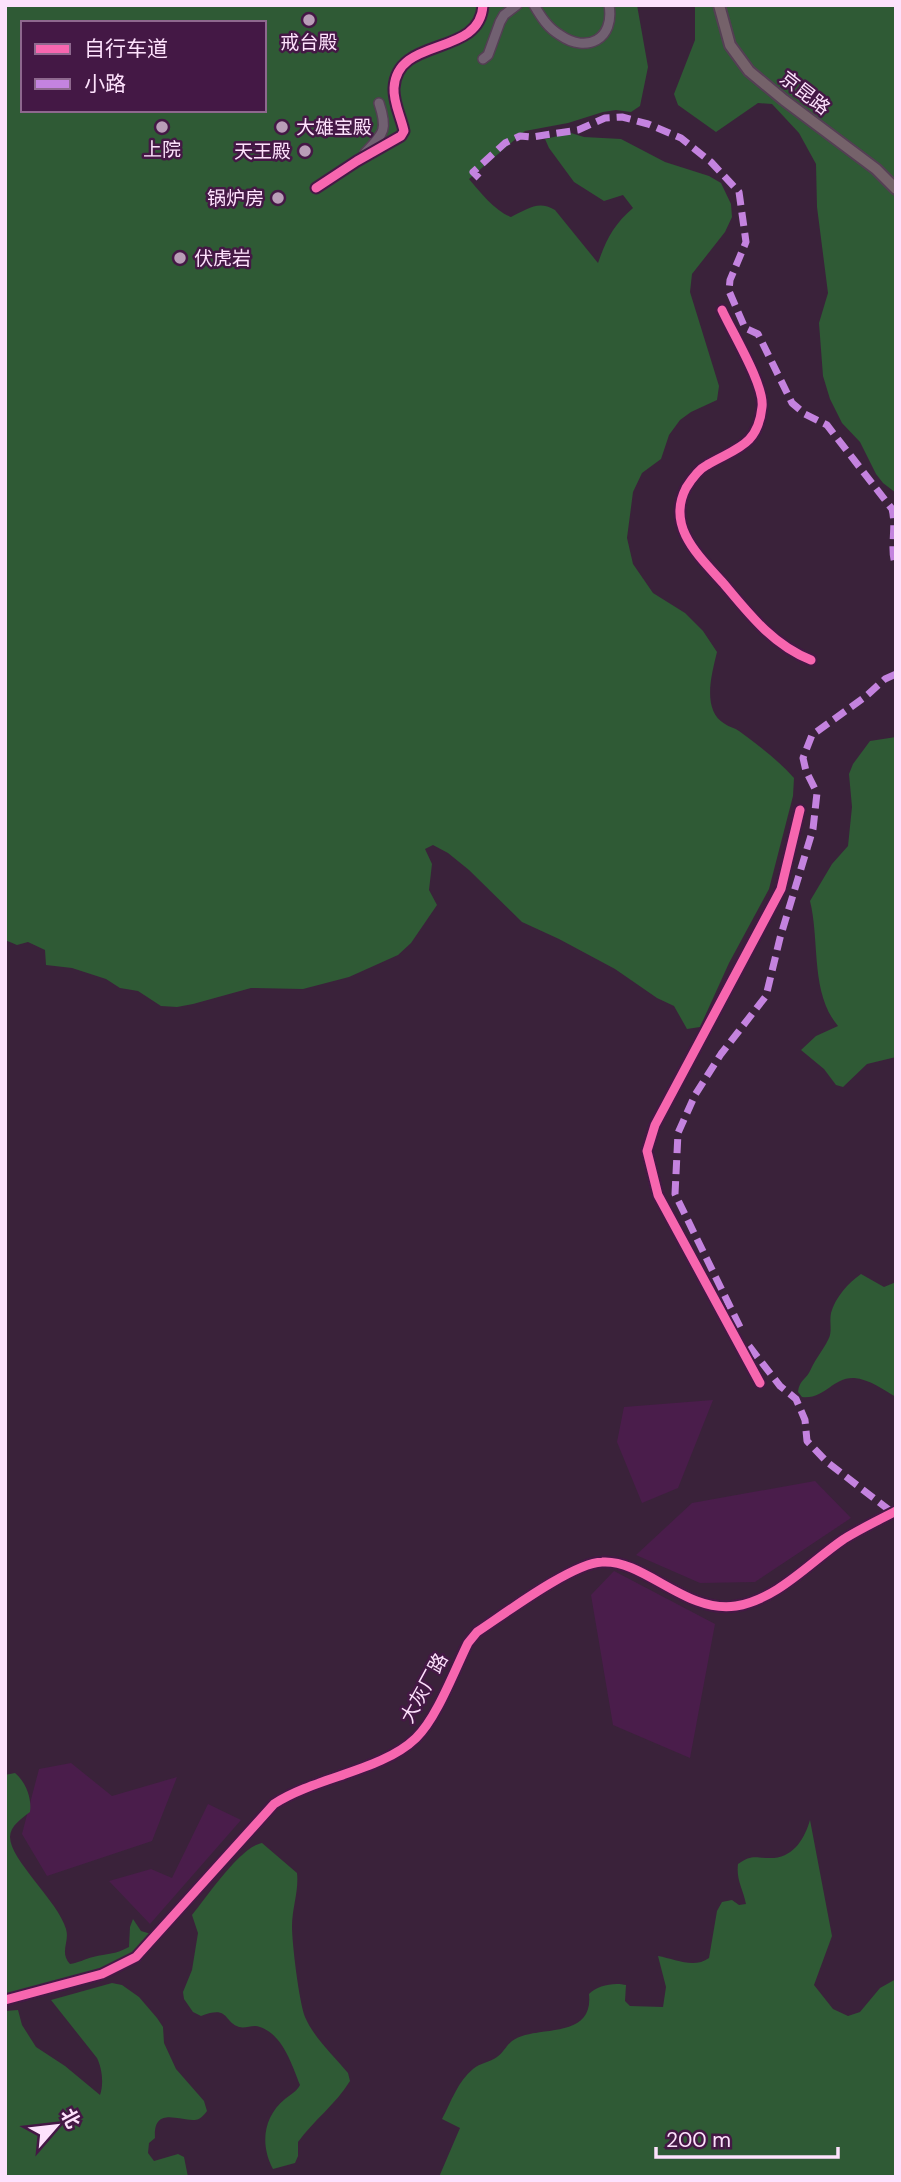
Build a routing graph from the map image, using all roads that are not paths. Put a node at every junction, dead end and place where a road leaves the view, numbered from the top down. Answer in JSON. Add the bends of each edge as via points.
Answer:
{"nodes":[{"id":1,"x":483,"y":5,"type":"edge"},
{"id":2,"x":517,"y":5,"type":"edge"},
{"id":3,"x":534,"y":5,"type":"edge"},
{"id":4,"x":609,"y":5,"type":"edge"},
{"id":5,"x":719,"y":5,"type":"edge"},
{"id":6,"x":483,"y":59,"type":"dead end"},
{"id":7,"x":379,"y":103,"type":"dead end"},
{"id":8,"x":359,"y":160,"type":"junction"},
{"id":9,"x":316,"y":188,"type":"dead end"},
{"id":10,"x":896,"y":189,"type":"edge"},
{"id":11,"x":722,"y":310,"type":"dead end"},
{"id":12,"x":811,"y":660,"type":"dead end"},
{"id":13,"x":800,"y":810,"type":"dead end"},
{"id":14,"x":760,"y":1383,"type":"dead end"},
{"id":15,"x":896,"y":1511,"type":"edge"},
{"id":16,"x":5,"y":2000,"type":"edge"}],
"edges":[{"from":1,"to":8,"type":"street","via":[[471,32],[418,54],[402,66],[394,90],[404,131]]},
{"from":2,"to":6,"type":"street","via":[[500,22]]},
{"from":3,"to":4,"type":"street","via":[[558,34],[582,44],[604,35]]},
{"from":5,"to":10,"type":"main road","name":"京昆路","via":[[730,45],[750,71]]},
{"from":7,"to":8,"type":"street","via":[[384,132]]},
{"from":8,"to":9,"type":"street"},
{"from":11,"to":12,"type":"street","via":[[763,405],[749,442],[704,466],[689,482],[679,519],[695,551],[765,631]]},
{"from":13,"to":14,"type":"street","via":[[782,890],[654,1125],[647,1152],[658,1195]]},
{"from":15,"to":16,"type":"street","name":"大灰厂路","via":[[846,1538],[766,1596],[733,1607],[698,1602],[614,1563],[590,1564],[552,1583],[477,1632],[415,1740],[274,1804],[136,1956],[102,1974]]}]}
